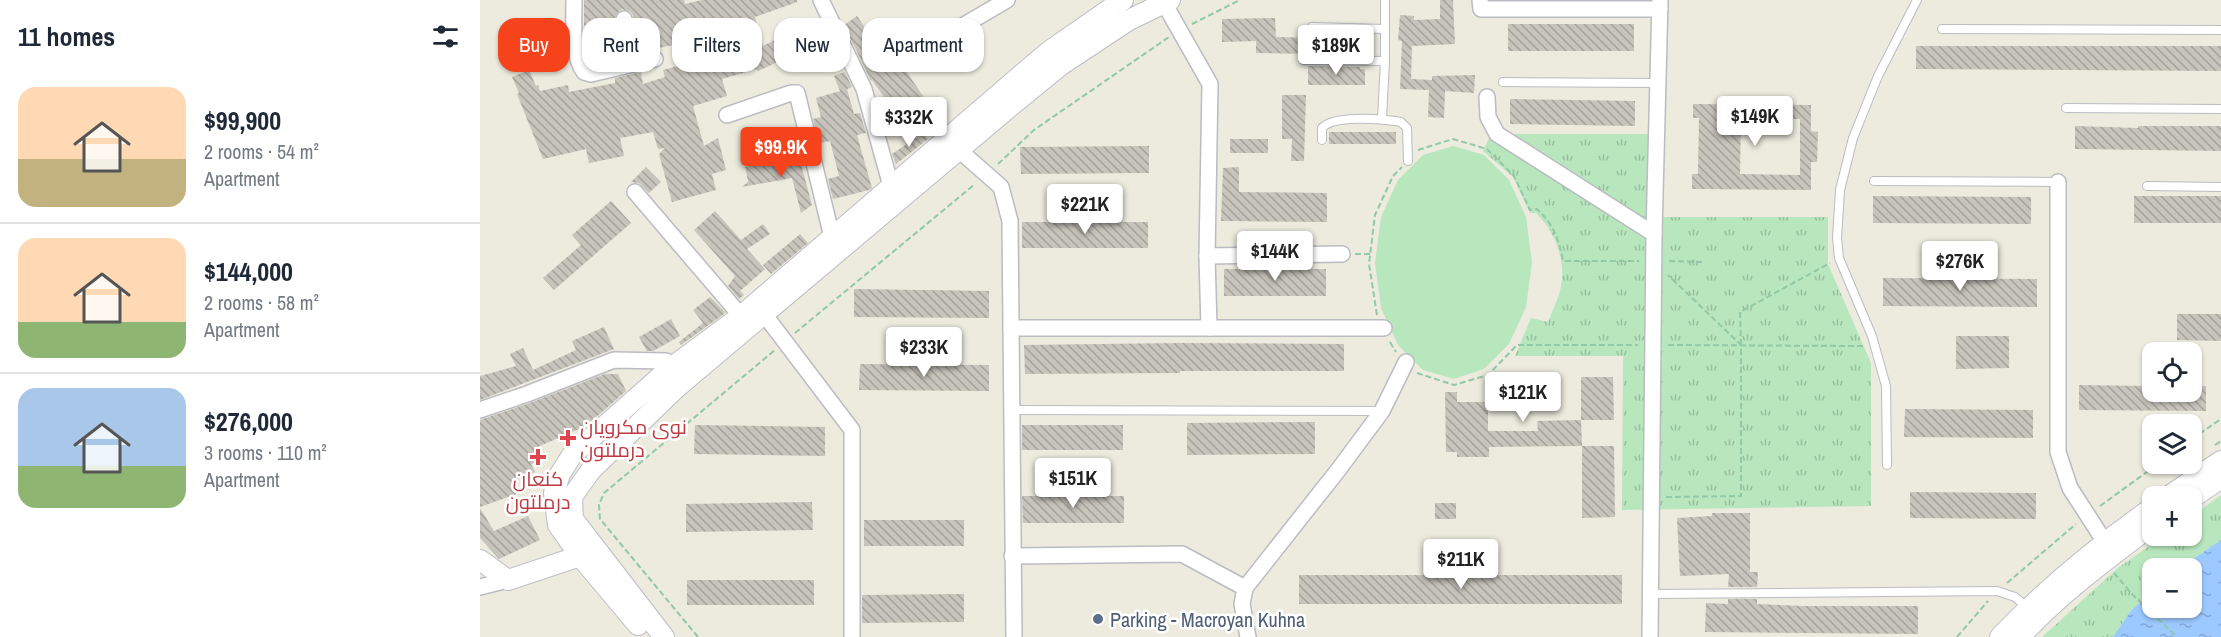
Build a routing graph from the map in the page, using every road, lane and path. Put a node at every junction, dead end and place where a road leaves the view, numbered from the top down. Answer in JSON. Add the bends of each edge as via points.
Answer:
{"nodes":[{"id":1,"x":574,"y":0,"type":"edge"},
{"id":2,"x":821,"y":0,"type":"edge"},
{"id":3,"x":1007,"y":0,"type":"edge"},
{"id":4,"x":1123,"y":0,"type":"edge"},
{"id":5,"x":1240,"y":0,"type":"edge"},
{"id":6,"x":1385,"y":0,"type":"edge"},
{"id":7,"x":1480,"y":0,"type":"edge"},
{"id":8,"x":1917,"y":0,"type":"edge"},
{"id":9,"x":1167,"y":2,"type":"edge"},
{"id":10,"x":1660,"y":5,"type":"edge"},
{"id":11,"x":976,"y":18,"type":"edge"},
{"id":12,"x":1312,"y":27,"type":"dead end"},
{"id":13,"x":1385,"y":29,"type":"junction"},
{"id":14,"x":1942,"y":29,"type":"dead end"},
{"id":15,"x":1179,"y":30,"type":"junction"},
{"id":16,"x":2221,"y":30,"type":"edge"},
{"id":17,"x":1303,"y":60,"type":"dead end"},
{"id":18,"x":1385,"y":61,"type":"junction"},
{"id":19,"x":582,"y":70,"type":"edge"},
{"id":20,"x":584,"y":72,"type":"edge"},
{"id":21,"x":599,"y":72,"type":"edge"},
{"id":22,"x":1503,"y":82,"type":"dead end"},
{"id":23,"x":1658,"y":83,"type":"junction"},
{"id":24,"x":1487,"y":97,"type":"dead end"},
{"id":25,"x":2066,"y":108,"type":"dead end"},
{"id":26,"x":2221,"y":109,"type":"edge"},
{"id":27,"x":727,"y":115,"type":"dead end"},
{"id":28,"x":1382,"y":119,"type":"junction"},
{"id":29,"x":1322,"y":140,"type":"dead end"},
{"id":30,"x":959,"y":150,"type":"junction"},
{"id":31,"x":1408,"y":161,"type":"junction"},
{"id":32,"x":987,"y":174,"type":"junction"},
{"id":33,"x":1874,"y":181,"type":"dead end"},
{"id":34,"x":2058,"y":182,"type":"joint"},
{"id":35,"x":2147,"y":186,"type":"dead end"},
{"id":36,"x":2221,"y":187,"type":"edge"},
{"id":37,"x":635,"y":192,"type":"dead end"},
{"id":38,"x":897,"y":193,"type":"junction"},
{"id":39,"x":1654,"y":234,"type":"junction"},
{"id":40,"x":832,"y":237,"type":"junction"},
{"id":41,"x":1342,"y":254,"type":"dead end"},
{"id":42,"x":1207,"y":256,"type":"junction"},
{"id":43,"x":1839,"y":258,"type":"junction"},
{"id":44,"x":1654,"y":261,"type":"junction"},
{"id":45,"x":1704,"y":262,"type":"dead end"},
{"id":46,"x":764,"y":314,"type":"junction"},
{"id":47,"x":741,"y":316,"type":"junction"},
{"id":48,"x":1011,"y":328,"type":"junction"},
{"id":49,"x":1209,"y":328,"type":"junction"},
{"id":50,"x":1384,"y":328,"type":"junction"},
{"id":51,"x":785,"y":342,"type":"junction"},
{"id":52,"x":1654,"y":345,"type":"junction"},
{"id":53,"x":1741,"y":345,"type":"junction"},
{"id":54,"x":1875,"y":346,"type":"junction"},
{"id":55,"x":1406,"y":362,"type":"junction"},
{"id":56,"x":668,"y":370,"type":"junction"},
{"id":57,"x":480,"y":410,"type":"edge"},
{"id":58,"x":1011,"y":410,"type":"junction"},
{"id":59,"x":1382,"y":411,"type":"junction"},
{"id":60,"x":2221,"y":419,"type":"edge"},
{"id":61,"x":2202,"y":432,"type":"edge"},
{"id":62,"x":2221,"y":461,"type":"edge"},
{"id":63,"x":1887,"y":465,"type":"dead end"},
{"id":64,"x":2144,"y":474,"type":"edge"},
{"id":65,"x":2221,"y":478,"type":"edge"},
{"id":66,"x":2184,"y":486,"type":"edge"},
{"id":67,"x":2202,"y":491,"type":"edge"},
{"id":68,"x":1651,"y":498,"type":"junction"},
{"id":69,"x":2087,"y":515,"type":"junction"},
{"id":70,"x":2142,"y":518,"type":"edge"},
{"id":71,"x":2142,"y":531,"type":"edge"},
{"id":72,"x":587,"y":552,"type":"junction"},
{"id":73,"x":2108,"y":553,"type":"junction"},
{"id":74,"x":1012,"y":556,"type":"junction"},
{"id":75,"x":480,"y":560,"type":"edge"},
{"id":76,"x":508,"y":580,"type":"junction"},
{"id":77,"x":480,"y":587,"type":"edge"},
{"id":78,"x":1245,"y":588,"type":"junction"},
{"id":79,"x":1997,"y":591,"type":"junction"},
{"id":80,"x":1650,"y":594,"type":"junction"},
{"id":81,"x":2028,"y":608,"type":"junction"},
{"id":82,"x":649,"y":637,"type":"edge"},
{"id":83,"x":664,"y":637,"type":"edge"},
{"id":84,"x":698,"y":637,"type":"edge"},
{"id":85,"x":852,"y":637,"type":"edge"},
{"id":86,"x":1014,"y":637,"type":"edge"},
{"id":87,"x":1248,"y":637,"type":"edge"},
{"id":88,"x":1650,"y":637,"type":"edge"},
{"id":89,"x":1957,"y":637,"type":"edge"},
{"id":90,"x":2000,"y":637,"type":"edge"},
{"id":91,"x":2020,"y":637,"type":"edge"},
{"id":92,"x":2177,"y":637,"type":"edge"}],
"edges":[{"from":1,"to":19,"type":"street","via":[[574,32]]},
{"from":2,"to":38,"type":"street","via":[[864,88]]},
{"from":3,"to":11,"type":"street"},
{"from":4,"to":38,"type":"main road","via":[[1048,52]]},
{"from":5,"to":15,"type":"path"},
{"from":6,"to":13,"type":"lane"},
{"from":7,"to":10,"type":"street","via":[[1481,9]]},
{"from":8,"to":43,"type":"lane","via":[[1852,138],[1840,190]]},
{"from":9,"to":15,"type":"street"},
{"from":9,"to":30,"type":"main road","via":[[1129,20],[1061,65]]},
{"from":10,"to":23,"type":"street"},
{"from":12,"to":13,"type":"lane"},
{"from":13,"to":18,"type":"lane"},
{"from":14,"to":16,"type":"lane"},
{"from":15,"to":32,"type":"path","via":[[1034,130]]},
{"from":15,"to":42,"type":"street","via":[[1210,84]]},
{"from":17,"to":18,"type":"lane"},
{"from":18,"to":28,"type":"lane"},
{"from":20,"to":21,"type":"street"},
{"from":22,"to":23,"type":"lane"},
{"from":23,"to":39,"type":"street"},
{"from":24,"to":39,"type":"street","via":[[1488,117],[1497,134]]},
{"from":25,"to":26,"type":"lane"},
{"from":27,"to":40,"type":"street","via":[[797,93]]},
{"from":28,"to":29,"type":"lane","via":[[1326,123]]},
{"from":28,"to":31,"type":"lane","via":[[1401,122],[1407,128]]},
{"from":30,"to":32,"type":"street"},
{"from":30,"to":38,"type":"main road"},
{"from":31,"to":44,"type":"path","via":[[1419,149],[1453,139],[1487,149],[1514,176],[1530,210],[1537,209],[1549,220],[1560,242],[1563,261]]},
{"from":31,"to":50,"type":"path","via":[[1393,176],[1375,215],[1369,264],[1375,310]]},
{"from":32,"to":48,"type":"street","via":[[1001,187],[1010,221]]},
{"from":32,"to":51,"type":"path"},
{"from":33,"to":34,"type":"lane"},
{"from":34,"to":69,"type":"street","via":[[2058,452],[2070,488]]},
{"from":35,"to":36,"type":"lane"},
{"from":37,"to":47,"type":"street"},
{"from":38,"to":40,"type":"main road"},
{"from":38,"to":46,"type":"main road"},
{"from":39,"to":44,"type":"street"},
{"from":40,"to":47,"type":"main road"},
{"from":41,"to":42,"type":"street"},
{"from":42,"to":49,"type":"street"},
{"from":43,"to":53,"type":"path","via":[[1740,312]]},
{"from":43,"to":54,"type":"lane"},
{"from":44,"to":45,"type":"path"},
{"from":44,"to":52,"type":"street"},
{"from":44,"to":53,"type":"path"},
{"from":46,"to":51,"type":"street"},
{"from":46,"to":72,"type":"main road","via":[[676,388],[591,470],[572,497],[573,519]]},
{"from":47,"to":56,"type":"main road"},
{"from":48,"to":49,"type":"street"},
{"from":48,"to":58,"type":"street"},
{"from":49,"to":50,"type":"street"},
{"from":50,"to":55,"type":"path","via":[[1393,349]]},
{"from":51,"to":84,"type":"path","via":[[604,493],[599,505],[600,519]]},
{"from":51,"to":85,"type":"street","via":[[852,430]]},
{"from":52,"to":53,"type":"path"},
{"from":52,"to":55,"type":"path","via":[[1517,345],[1488,375],[1454,385],[1420,375]]},
{"from":52,"to":68,"type":"street"},
{"from":53,"to":54,"type":"path"},
{"from":53,"to":68,"type":"path","via":[[1741,496]]},
{"from":54,"to":63,"type":"lane","via":[[1886,386]]},
{"from":55,"to":59,"type":"street"},
{"from":56,"to":57,"type":"street","via":[[666,361],[614,360]]},
{"from":56,"to":72,"type":"main road","via":[[572,455],[560,474],[554,493],[558,525]]},
{"from":58,"to":59,"type":"lane"},
{"from":58,"to":74,"type":"street"},
{"from":59,"to":78,"type":"street"},
{"from":60,"to":61,"type":"path"},
{"from":62,"to":66,"type":"main road"},
{"from":64,"to":69,"type":"path"},
{"from":65,"to":67,"type":"main road"},
{"from":68,"to":80,"type":"street"},
{"from":69,"to":73,"type":"street"},
{"from":69,"to":79,"type":"path"},
{"from":70,"to":73,"type":"main road"},
{"from":71,"to":73,"type":"main road"},
{"from":72,"to":76,"type":"main road"},
{"from":72,"to":82,"type":"main road"},
{"from":72,"to":83,"type":"main road"},
{"from":73,"to":81,"type":"main road","via":[[2078,564]]},
{"from":73,"to":91,"type":"main road"},
{"from":73,"to":92,"type":"path","via":[[2131,593]]},
{"from":74,"to":78,"type":"street","via":[[1182,554]]},
{"from":74,"to":86,"type":"street"},
{"from":75,"to":76,"type":"main road"},
{"from":76,"to":77,"type":"street"},
{"from":78,"to":87,"type":"street","via":[[1242,604]]},
{"from":79,"to":80,"type":"lane"},
{"from":79,"to":81,"type":"lane","via":[[2015,597]]},
{"from":79,"to":89,"type":"path"},
{"from":80,"to":88,"type":"street"},
{"from":81,"to":90,"type":"main road"}]}
